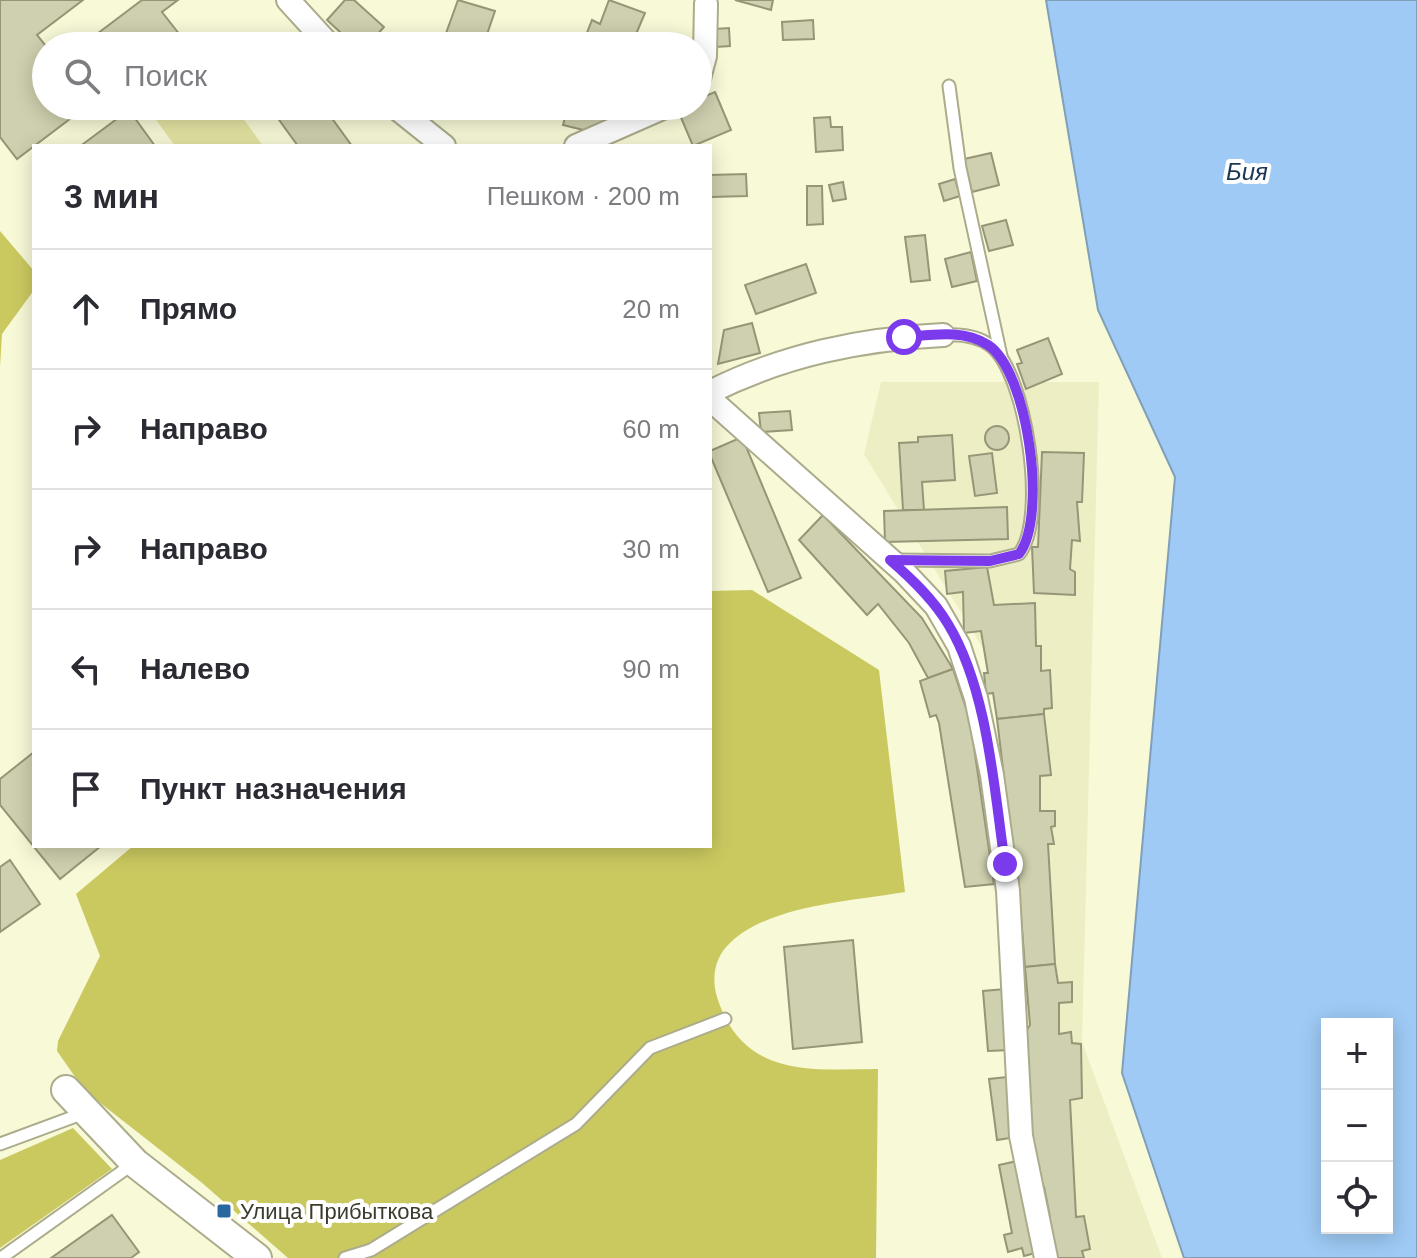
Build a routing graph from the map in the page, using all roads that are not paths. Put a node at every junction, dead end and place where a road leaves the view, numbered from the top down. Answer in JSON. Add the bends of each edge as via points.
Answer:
{"nodes":[{"id":1,"x":288,"y":0,"type":"edge"},
{"id":2,"x":706,"y":4,"type":"dead end"},
{"id":3,"x":317,"y":32,"type":"edge"},
{"id":4,"x":705,"y":32,"type":"edge"},
{"id":5,"x":949,"y":86,"type":"dead end"},
{"id":6,"x":412,"y":120,"type":"edge"},
{"id":7,"x":635,"y":120,"type":"edge"},
{"id":8,"x":442,"y":144,"type":"edge"},
{"id":9,"x":581,"y":144,"type":"edge"},
{"id":10,"x":943,"y":335,"type":"joint"},
{"id":11,"x":1001,"y":358,"type":"junction"},
{"id":12,"x":712,"y":391,"type":"edge"},
{"id":13,"x":712,"y":401,"type":"edge"},
{"id":14,"x":890,"y":560,"type":"junction"},
{"id":15,"x":725,"y":1019,"type":"dead end"},
{"id":16,"x":66,"y":1090,"type":"dead end"},
{"id":17,"x":84,"y":1113,"type":"junction"},
{"id":18,"x":0,"y":1144,"type":"edge"},
{"id":19,"x":135,"y":1163,"type":"junction"},
{"id":20,"x":1,"y":1258,"type":"edge"},
{"id":21,"x":257,"y":1258,"type":"edge"},
{"id":22,"x":345,"y":1258,"type":"edge"},
{"id":23,"x":1046,"y":1258,"type":"edge"}],
"edges":[{"from":1,"to":3,"type":"street"},
{"from":2,"to":4,"type":"street"},
{"from":5,"to":11,"type":"lane","via":[[960,168]]},
{"from":6,"to":8,"type":"street"},
{"from":7,"to":9,"type":"street"},
{"from":10,"to":11,"type":"lane","via":[[978,339]]},
{"from":10,"to":12,"type":"street","via":[[883,338],[799,356]]},
{"from":11,"to":14,"type":"lane","via":[[1032,457],[1023,549],[1013,557],[990,561]]},
{"from":13,"to":14,"type":"street"},
{"from":14,"to":23,"type":"street","via":[[949,625],[985,731],[1008,891],[1021,1136]]},
{"from":15,"to":22,"type":"lane","via":[[650,1048],[576,1124],[371,1250]]},
{"from":16,"to":17,"type":"street"},
{"from":17,"to":18,"type":"lane"},
{"from":17,"to":19,"type":"street"},
{"from":19,"to":20,"type":"lane"},
{"from":19,"to":21,"type":"street"}]}
